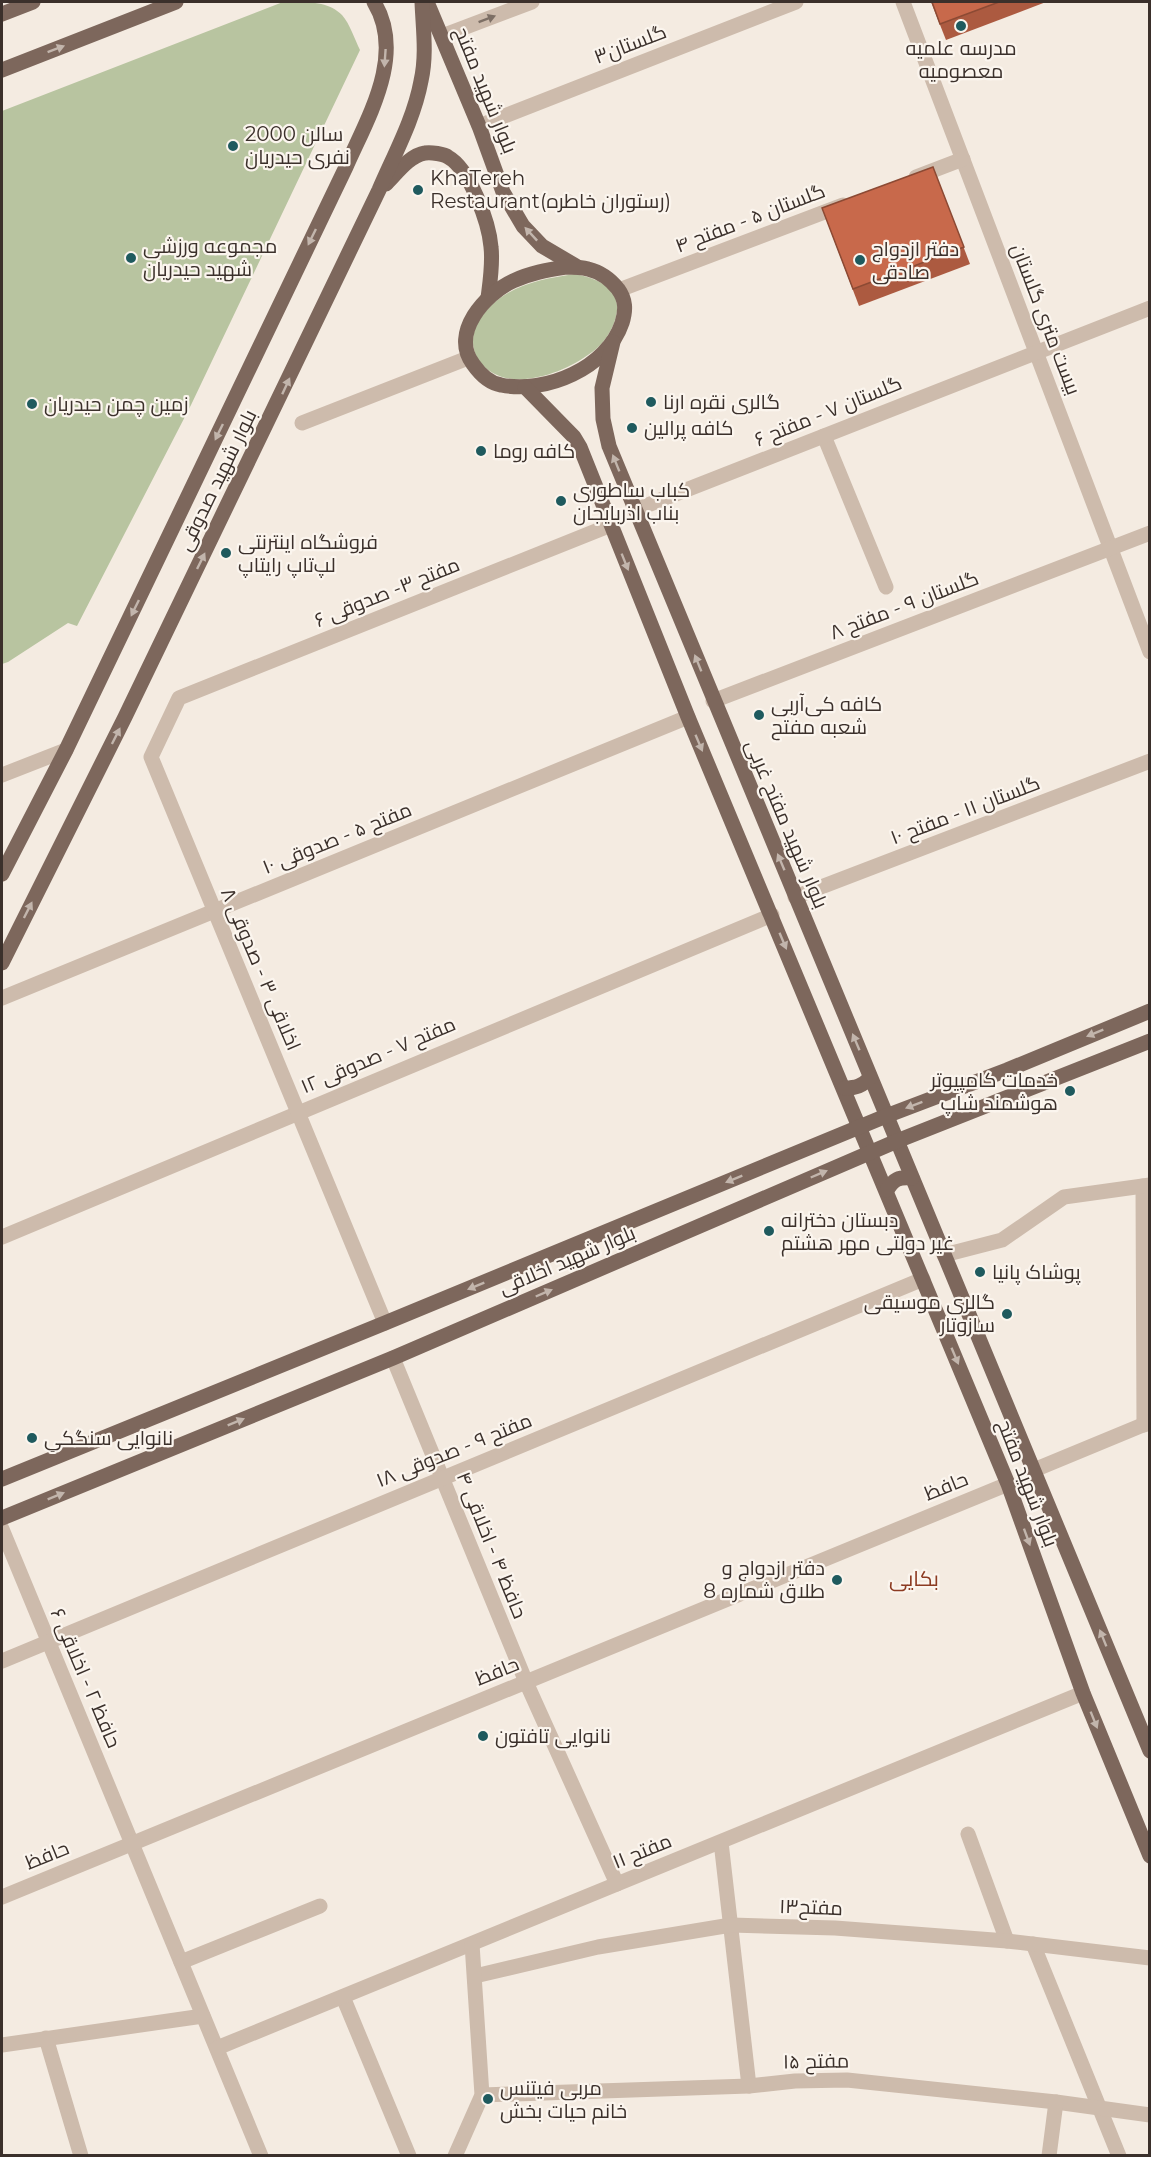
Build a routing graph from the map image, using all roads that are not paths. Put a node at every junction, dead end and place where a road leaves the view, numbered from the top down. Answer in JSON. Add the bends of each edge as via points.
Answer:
{"nodes":[{"id":1,"x":33,"y":2,"type":"edge"},
{"id":2,"x":176,"y":2,"type":"edge"},
{"id":3,"x":422,"y":2,"type":"edge"},
{"id":4,"x":428,"y":2,"type":"edge"},
{"id":5,"x":532,"y":2,"type":"edge"},
{"id":6,"x":796,"y":2,"type":"edge"},
{"id":7,"x":903,"y":2,"type":"edge"},
{"id":8,"x":378,"y":5,"type":"edge"},
{"id":9,"x":2,"y":14,"type":"edge"},
{"id":10,"x":442,"y":36,"type":"junction"},
{"id":11,"x":2,"y":70,"type":"edge"},
{"id":12,"x":479,"y":126,"type":"junction"},
{"id":13,"x":963,"y":159,"type":"junction"},
{"id":14,"x":898,"y":184,"type":"edge"},
{"id":15,"x":379,"y":190,"type":"junction"},
{"id":16,"x":854,"y":201,"type":"edge"},
{"id":17,"x":578,"y":268,"type":"junction"},
{"id":18,"x":619,"y":290,"type":"junction"},
{"id":19,"x":488,"y":298,"type":"junction"},
{"id":20,"x":1149,"y":308,"type":"edge"},
{"id":21,"x":613,"y":342,"type":"junction"},
{"id":22,"x":1036,"y":351,"type":"junction"},
{"id":23,"x":468,"y":358,"type":"junction"},
{"id":24,"x":525,"y":387,"type":"junction"},
{"id":25,"x":302,"y":423,"type":"dead end"},
{"id":26,"x":824,"y":436,"type":"junction"},
{"id":27,"x":635,"y":510,"type":"junction"},
{"id":28,"x":610,"y":525,"type":"junction"},
{"id":29,"x":1149,"y":533,"type":"edge"},
{"id":30,"x":1110,"y":548,"type":"junction"},
{"id":31,"x":886,"y":587,"type":"dead end"},
{"id":32,"x":1149,"y":652,"type":"edge"},
{"id":33,"x":179,"y":698,"type":"joint"},
{"id":34,"x":713,"y":701,"type":"junction"},
{"id":35,"x":688,"y":717,"type":"junction"},
{"id":36,"x":66,"y":750,"type":"junction"},
{"id":37,"x":1149,"y":761,"type":"edge"},
{"id":38,"x":2,"y":776,"type":"edge"},
{"id":39,"x":2,"y":874,"type":"edge"},
{"id":40,"x":795,"y":897,"type":"junction"},
{"id":41,"x":214,"y":911,"type":"junction"},
{"id":42,"x":772,"y":915,"type":"junction"},
{"id":43,"x":2,"y":963,"type":"edge"},
{"id":44,"x":2,"y":999,"type":"edge"},
{"id":45,"x":1149,"y":1011,"type":"edge"},
{"id":46,"x":1149,"y":1041,"type":"edge"},
{"id":47,"x":870,"y":1078,"type":"junction"},
{"id":48,"x":845,"y":1088,"type":"junction"},
{"id":49,"x":297,"y":1112,"type":"junction"},
{"id":50,"x":886,"y":1116,"type":"junction"},
{"id":51,"x":861,"y":1127,"type":"junction"},
{"id":52,"x":897,"y":1141,"type":"junction"},
{"id":53,"x":871,"y":1152,"type":"junction"},
{"id":54,"x":912,"y":1178,"type":"junction"},
{"id":55,"x":1146,"y":1185,"type":"edge"},
{"id":56,"x":887,"y":1190,"type":"junction"},
{"id":57,"x":2,"y":1237,"type":"edge"},
{"id":58,"x":944,"y":1255,"type":"junction"},
{"id":59,"x":923,"y":1279,"type":"junction"},
{"id":60,"x":385,"y":1323,"type":"junction"},
{"id":61,"x":393,"y":1358,"type":"junction"},
{"id":62,"x":1147,"y":1424,"type":"edge"},
{"id":63,"x":1034,"y":1470,"type":"junction"},
{"id":64,"x":442,"y":1478,"type":"junction"},
{"id":65,"x":2,"y":1479,"type":"edge"},
{"id":66,"x":1008,"y":1484,"type":"junction"},
{"id":67,"x":2,"y":1518,"type":"edge"},
{"id":68,"x":2,"y":1529,"type":"edge"},
{"id":69,"x":48,"y":1641,"type":"junction"},
{"id":70,"x":2,"y":1660,"type":"edge"},
{"id":71,"x":526,"y":1682,"type":"junction"},
{"id":72,"x":1083,"y":1693,"type":"junction"},
{"id":73,"x":1149,"y":1751,"type":"edge"},
{"id":74,"x":968,"y":1834,"type":"dead end"},
{"id":75,"x":721,"y":1842,"type":"junction"},
{"id":76,"x":132,"y":1843,"type":"junction"},
{"id":77,"x":1149,"y":1856,"type":"edge"},
{"id":78,"x":617,"y":1884,"type":"junction"},
{"id":79,"x":2,"y":1897,"type":"edge"},
{"id":80,"x":320,"y":1906,"type":"dead end"},
{"id":81,"x":731,"y":1925,"type":"junction"},
{"id":82,"x":1007,"y":1941,"type":"junction"},
{"id":83,"x":472,"y":1944,"type":"junction"},
{"id":84,"x":1033,"y":1944,"type":"junction"},
{"id":85,"x":1149,"y":1958,"type":"edge"},
{"id":86,"x":182,"y":1962,"type":"junction"},
{"id":87,"x":475,"y":1976,"type":"junction"},
{"id":88,"x":343,"y":1997,"type":"junction"},
{"id":89,"x":204,"y":2016,"type":"junction"},
{"id":90,"x":46,"y":2038,"type":"junction"},
{"id":91,"x":2,"y":2045,"type":"edge"},
{"id":92,"x":217,"y":2048,"type":"junction"},
{"id":93,"x":749,"y":2086,"type":"junction"},
{"id":94,"x":482,"y":2095,"type":"junction"},
{"id":95,"x":1056,"y":2102,"type":"junction"},
{"id":96,"x":1101,"y":2109,"type":"junction"},
{"id":97,"x":1149,"y":2115,"type":"edge"},
{"id":98,"x":81,"y":2156,"type":"edge"},
{"id":99,"x":261,"y":2156,"type":"edge"},
{"id":100,"x":410,"y":2156,"type":"edge"},
{"id":101,"x":455,"y":2156,"type":"edge"},
{"id":102,"x":1049,"y":2156,"type":"edge"},
{"id":103,"x":1119,"y":2156,"type":"edge"}],
"edges":[{"from":1,"to":9,"type":"main road"},
{"from":11,"to":2,"type":"main road","one_way":true},
{"from":3,"to":15,"type":"main road","name":"بلوار شهید صدوقی","via":[[422,80]]},
{"from":4,"to":10,"type":"main road","name":"بلوار شهید مفتح"},
{"from":10,"to":5,"type":"street","one_way":true},
{"from":6,"to":12,"type":"street","name":"گلستان۳"},
{"from":7,"to":13,"type":"street","name":"بیست متری گلستان"},
{"from":8,"to":36,"type":"main road","name":"بلوار شهید صدوقی","one_way":true,"via":[[386,38],[380,91]]},
{"from":10,"to":12,"type":"main road","name":"بلوار شهید مفتح"},
{"from":17,"to":12,"type":"main road","name":"بلوار شهید مفتح","one_way":true,"via":[[542,246],[523,226],[503,192]]},
{"from":13,"to":14,"type":"street"},
{"from":13,"to":22,"type":"street","name":"بیست متری گلستان"},
{"from":15,"to":19,"type":"main road","via":[[409,160],[425,153],[447,156],[460,168],[477,200],[491,247]]},
{"from":43,"to":15,"type":"main road","name":"بلوار شهید صدوقی","one_way":true},
{"from":16,"to":18,"type":"street","name":"گلستان ۵ - مفتح ۴"},
{"from":17,"to":18,"type":"main road","via":[[590,269]]},
{"from":17,"to":19,"type":"main road","via":[[537,271],[510,282]]},
{"from":18,"to":21,"type":"main road","via":[[625,315]]},
{"from":19,"to":23,"type":"main road","via":[[471,318],[465,339]]},
{"from":20,"to":22,"type":"street","name":"گلستان ۷ - مفتح ۶"},
{"from":21,"to":24,"type":"main road","via":[[591,363],[566,377]]},
{"from":27,"to":21,"type":"main road","name":"بلوار شهید مفتح غربی","one_way":true,"via":[[609,446],[603,419],[603,388]]},
{"from":22,"to":26,"type":"street","name":"گلستان ۷ - مفتح ۶"},
{"from":22,"to":30,"type":"street","name":"بیست متری گلستان"},
{"from":23,"to":24,"type":"main road","via":[[489,381]]},
{"from":23,"to":25,"type":"street"},
{"from":24,"to":28,"type":"main road","via":[[574,437]]},
{"from":26,"to":27,"type":"street","name":"گلستان ۷ - مفتح ۶"},
{"from":26,"to":31,"type":"street"},
{"from":34,"to":27,"type":"main road","name":"بلوار شهید مفتح غربی","one_way":true},
{"from":28,"to":33,"type":"street","name":"مفتح ۳- صدوقی ۶"},
{"from":28,"to":35,"type":"main road","one_way":true},
{"from":29,"to":30,"type":"street","name":"گلستان ۹ - مفتح ۸"},
{"from":30,"to":32,"type":"street","name":"بیست متری گلستان"},
{"from":30,"to":34,"type":"street","name":"گلستان ۹ - مفتح ۸"},
{"from":33,"to":41,"type":"street","name":"اخلاقی ۳ - صدوقی ۸","via":[[151,757]]},
{"from":40,"to":34,"type":"main road","name":"بلوار شهید مفتح غربی","one_way":true},
{"from":35,"to":41,"type":"street","name":"مفتح ۵ - صدوقی ۱۰"},
{"from":35,"to":42,"type":"main road","one_way":true},
{"from":36,"to":38,"type":"street"},
{"from":36,"to":39,"type":"main road","name":"بلوار شهید صدوقی"},
{"from":37,"to":40,"type":"street","name":"گلستان ۱۱ - مفتح ۱۰"},
{"from":47,"to":40,"type":"main road","name":"بلوار شهید مفتح غربی","one_way":true},
{"from":41,"to":44,"type":"street","name":"مفتح ۵ - صدوقی ۱۰"},
{"from":41,"to":49,"type":"street","name":"اخلاقی ۳ - صدوقی ۸"},
{"from":42,"to":48,"type":"main road","one_way":true},
{"from":42,"to":49,"type":"street","name":"مفتح ۷ - صدوقی ۱۲"},
{"from":45,"to":50,"type":"main road","name":"بلوار شهید اخلاقی","one_way":true},
{"from":46,"to":52,"type":"main road","name":"بلوار شهید اخلاقی"},
{"from":47,"to":48,"type":"main road","via":[[863,1085]]},
{"from":47,"to":50,"type":"main road","name":"بلوار شهید مفتح غربی"},
{"from":48,"to":51,"type":"main road"},
{"from":49,"to":57,"type":"street","name":"مفتح ۷ - صدوقی ۱۲"},
{"from":49,"to":60,"type":"street","name":"اخلاقی ۳ - صدوقی ۸"},
{"from":50,"to":51,"type":"main road","name":"بلوار شهید اخلاقی"},
{"from":50,"to":52,"type":"main road","name":"بلوار شهید مفتح"},
{"from":51,"to":53,"type":"main road","name":"بلوار شهید مفتح"},
{"from":51,"to":60,"type":"main road","name":"بلوار شهید اخلاقی","one_way":true},
{"from":52,"to":53,"type":"main road","name":"بلوار شهید اخلاقی"},
{"from":52,"to":54,"type":"main road","name":"بلوار شهید مفتح"},
{"from":53,"to":56,"type":"main road","name":"بلوار شهید مفتح"},
{"from":61,"to":53,"type":"main road","name":"بلوار شهید اخلاقی","one_way":true},
{"from":54,"to":56,"type":"main road","via":[[900,1177]]},
{"from":54,"to":58,"type":"main road","name":"بلوار شهید مفتح"},
{"from":55,"to":58,"type":"street","via":[[1064,1197],[1002,1240]]},
{"from":55,"to":62,"type":"street"},
{"from":56,"to":59,"type":"main road","name":"بلوار شهید مفتح"},
{"from":58,"to":63,"type":"main road","name":"بلوار شهید مفتح"},
{"from":59,"to":64,"type":"street","name":"مفتح ۹ - صدوقی ۱۸"},
{"from":59,"to":66,"type":"main road","name":"بلوار شهید مفتح","one_way":true},
{"from":60,"to":65,"type":"main road","name":"بلوار شهید اخلاقی"},
{"from":61,"to":64,"type":"street","name":"حافظ ۴ - اخلاقی ۴"},
{"from":67,"to":61,"type":"main road","name":"بلوار شهید اخلاقی","one_way":true},
{"from":62,"to":63,"type":"street"},
{"from":73,"to":63,"type":"main road","name":"بلوار شهید مفتح","one_way":true},
{"from":64,"to":69,"type":"street","name":"مفتح ۹ - صدوقی ۱۸"},
{"from":64,"to":71,"type":"street","name":"حافظ ۴ - اخلاقی ۴"},
{"from":66,"to":71,"type":"street","name":"حافظ"},
{"from":66,"to":72,"type":"main road","name":"بلوار شهید مفتح","one_way":true},
{"from":68,"to":69,"type":"street","name":"حافظ ۲ - اخلاقی ۶"},
{"from":69,"to":70,"type":"street","name":"مفتح ۹ - صدوقی ۱۸"},
{"from":69,"to":76,"type":"street","name":"حافظ ۲ - اخلاقی ۶"},
{"from":71,"to":76,"type":"street","name":"حافظ"},
{"from":71,"to":78,"type":"street","name":"حافظ ۴ - اخلاقی ۴"},
{"from":72,"to":75,"type":"street","name":"مفتح ۱۱"},
{"from":72,"to":77,"type":"main road","name":"بلوار شهید مفتح","one_way":true},
{"from":74,"to":82,"type":"street"},
{"from":75,"to":78,"type":"street","name":"مفتح ۱۱"},
{"from":75,"to":81,"type":"street"},
{"from":76,"to":79,"type":"street","name":"حافظ"},
{"from":76,"to":86,"type":"street","name":"حافظ ۲ - اخلاقی ۶"},
{"from":78,"to":83,"type":"street","name":"مفتح ۱۱"},
{"from":80,"to":86,"type":"street"},
{"from":81,"to":82,"type":"street","name":"مفتح۱۳","via":[[835,1928]]},
{"from":81,"to":87,"type":"street","name":"مفتح۱۳","via":[[598,1947]]},
{"from":81,"to":93,"type":"street"},
{"from":82,"to":84,"type":"street","name":"مفتح۱۳"},
{"from":83,"to":87,"type":"street"},
{"from":83,"to":88,"type":"street","name":"مفتح ۱۱"},
{"from":84,"to":85,"type":"street","name":"مفتح۱۳"},
{"from":84,"to":96,"type":"street"},
{"from":86,"to":89,"type":"street","name":"حافظ ۲ - اخلاقی ۶"},
{"from":87,"to":94,"type":"street"},
{"from":88,"to":92,"type":"street","name":"مفتح ۱۱"},
{"from":88,"to":100,"type":"street"},
{"from":89,"to":90,"type":"street"},
{"from":89,"to":92,"type":"street","name":"حافظ ۲ - اخلاقی ۶"},
{"from":90,"to":91,"type":"street"},
{"from":90,"to":98,"type":"street"},
{"from":92,"to":99,"type":"street","name":"حافظ ۲ - اخلاقی ۶"},
{"from":93,"to":94,"type":"street","name":"مفتح ۱۵"},
{"from":93,"to":95,"type":"street","name":"مفتح ۱۵","via":[[847,2080]]},
{"from":94,"to":101,"type":"street"},
{"from":95,"to":96,"type":"street","name":"مفتح ۱۵"},
{"from":95,"to":102,"type":"street"},
{"from":96,"to":97,"type":"street","name":"مفتح ۱۵"},
{"from":96,"to":103,"type":"street"}]}
